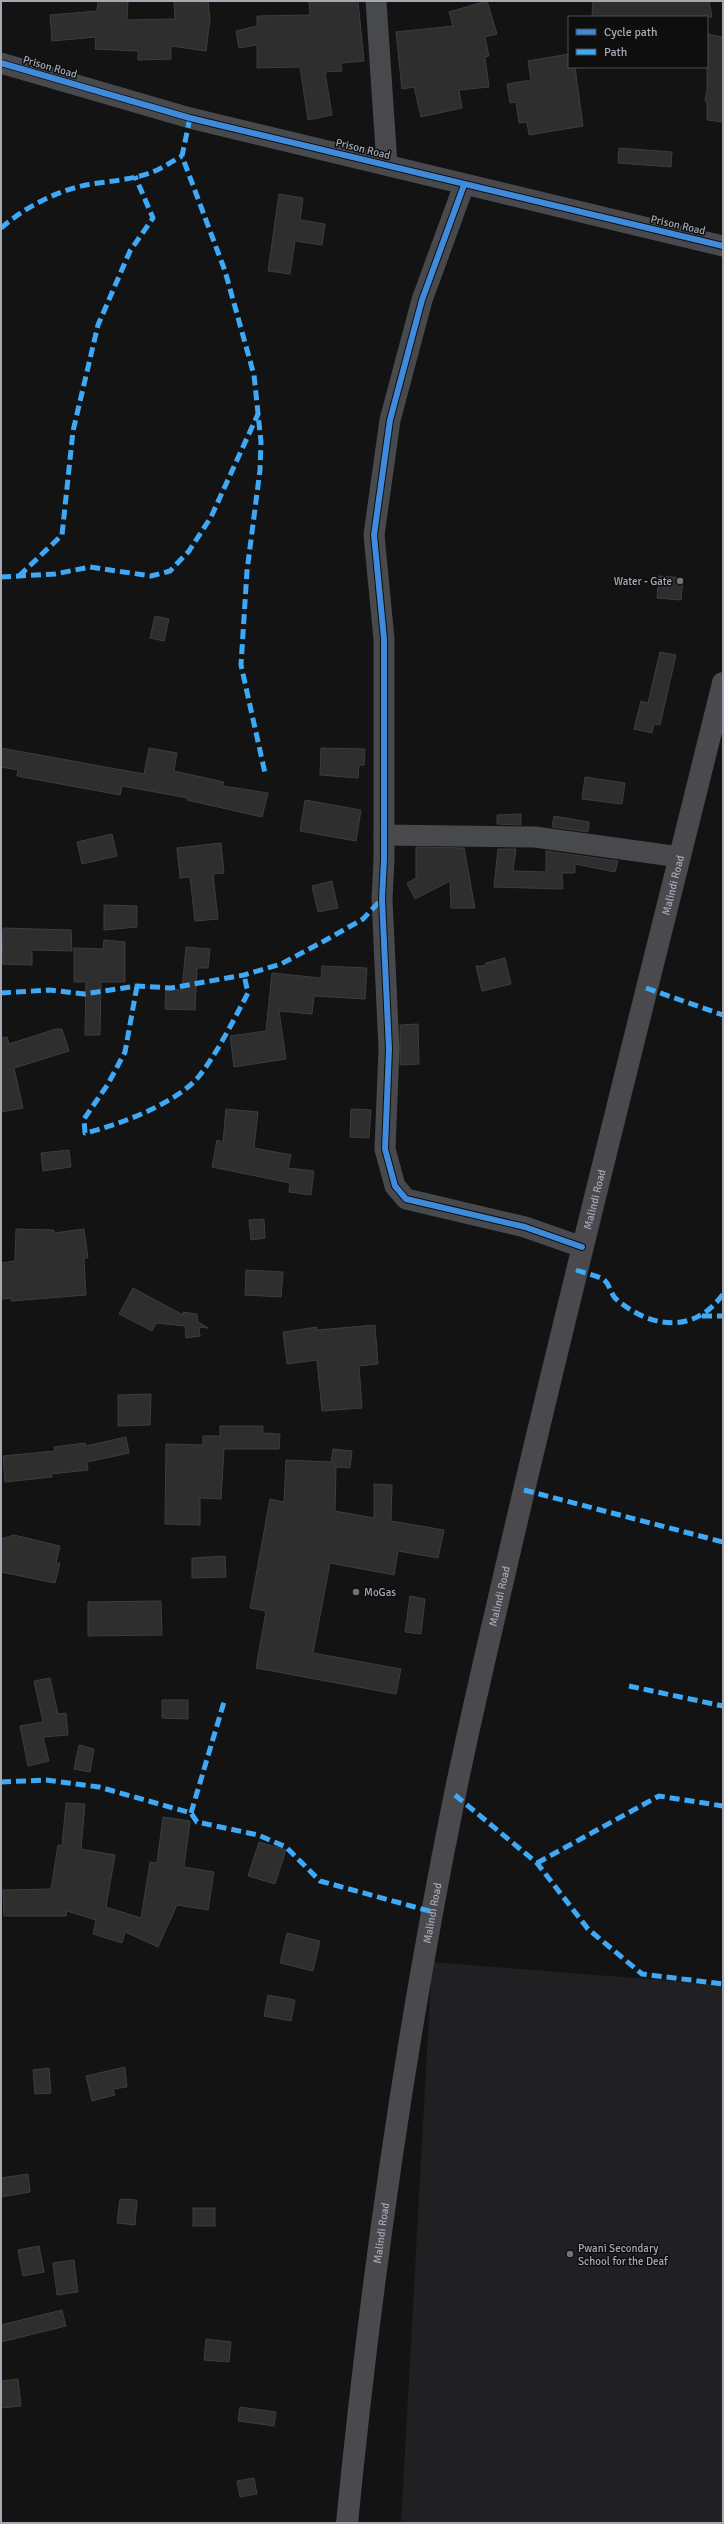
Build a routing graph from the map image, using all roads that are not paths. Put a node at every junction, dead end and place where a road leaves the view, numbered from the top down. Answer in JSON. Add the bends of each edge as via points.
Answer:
{"nodes":[{"id":1,"x":376,"y":1,"type":"edge"},
{"id":2,"x":1,"y":63,"type":"edge"},
{"id":3,"x":387,"y":165,"type":"junction"},
{"id":4,"x":464,"y":185,"type":"junction"},
{"id":5,"x":723,"y":246,"type":"edge"},
{"id":6,"x":723,"y":683,"type":"edge"},
{"id":7,"x":384,"y":834,"type":"junction"},
{"id":8,"x":680,"y":857,"type":"junction"},
{"id":9,"x":582,"y":1247,"type":"junction"},
{"id":10,"x":347,"y":2523,"type":"edge"}],
"edges":[{"from":1,"to":3,"type":"street"},
{"from":2,"to":3,"type":"street","name":"Prison Road","via":[[190,118]]},
{"from":3,"to":4,"type":"street","name":"Prison Road"},
{"from":4,"to":5,"type":"street","name":"Prison Road"},
{"from":4,"to":7,"type":"street","via":[[422,300],[390,420],[380,482],[374,535],[384,639]]},
{"from":6,"to":8,"type":"highway","name":"Malindi Road"},
{"from":7,"to":8,"type":"street","via":[[535,837]]},
{"from":7,"to":9,"type":"street","via":[[382,899],[388,1049],[385,1149],[394,1186],[406,1200],[525,1227]]},
{"from":8,"to":9,"type":"highway","name":"Malindi Road"},
{"from":9,"to":10,"type":"highway","name":"Malindi Road","via":[[456,1788],[380,2235],[357,2418]]}]}
